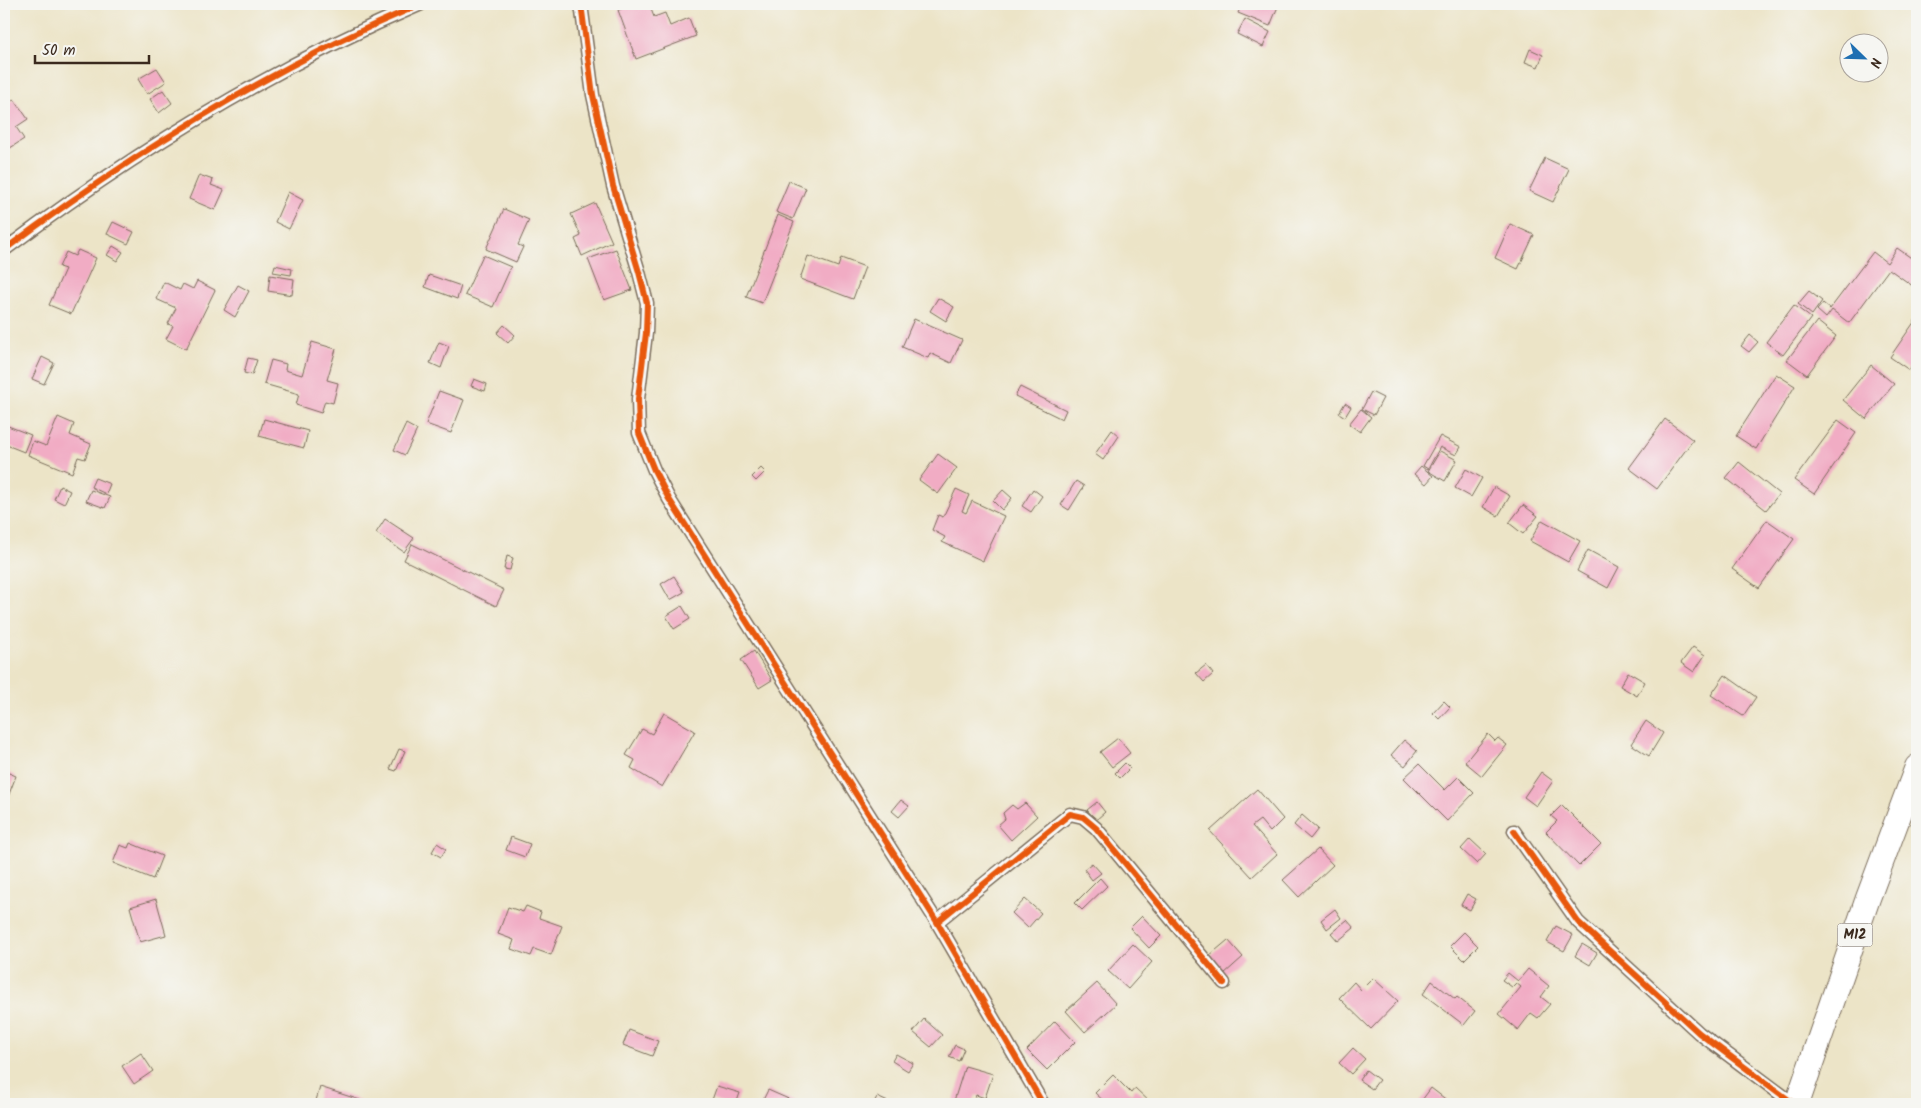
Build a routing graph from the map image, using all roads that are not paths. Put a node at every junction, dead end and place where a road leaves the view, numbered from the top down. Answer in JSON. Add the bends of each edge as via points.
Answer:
{"nodes":[{"id":1,"x":421,"y":4,"type":"edge"},
{"id":2,"x":581,"y":4,"type":"edge"},
{"id":3,"x":4,"y":250,"type":"edge"},
{"id":4,"x":1917,"y":767,"type":"edge"},
{"id":5,"x":1514,"y":831,"type":"dead end"},
{"id":6,"x":937,"y":922,"type":"junction"},
{"id":7,"x":1224,"y":983,"type":"dead end"},
{"id":8,"x":1043,"y":1104,"type":"edge"},
{"id":9,"x":1795,"y":1104,"type":"edge"}],
"edges":[{"from":1,"to":3,"type":"street","via":[[342,38],[214,108],[55,212]]},
{"from":2,"to":6,"type":"street","via":[[612,186],[647,303],[638,399],[639,433],[669,499]]},
{"from":4,"to":9,"type":"highway","number":"M12"},
{"from":5,"to":9,"type":"street","via":[[1578,922],[1699,1033]]},
{"from":6,"to":7,"type":"street","via":[[1070,814],[1083,817],[1096,828]]},
{"from":6,"to":8,"type":"street"}]}
